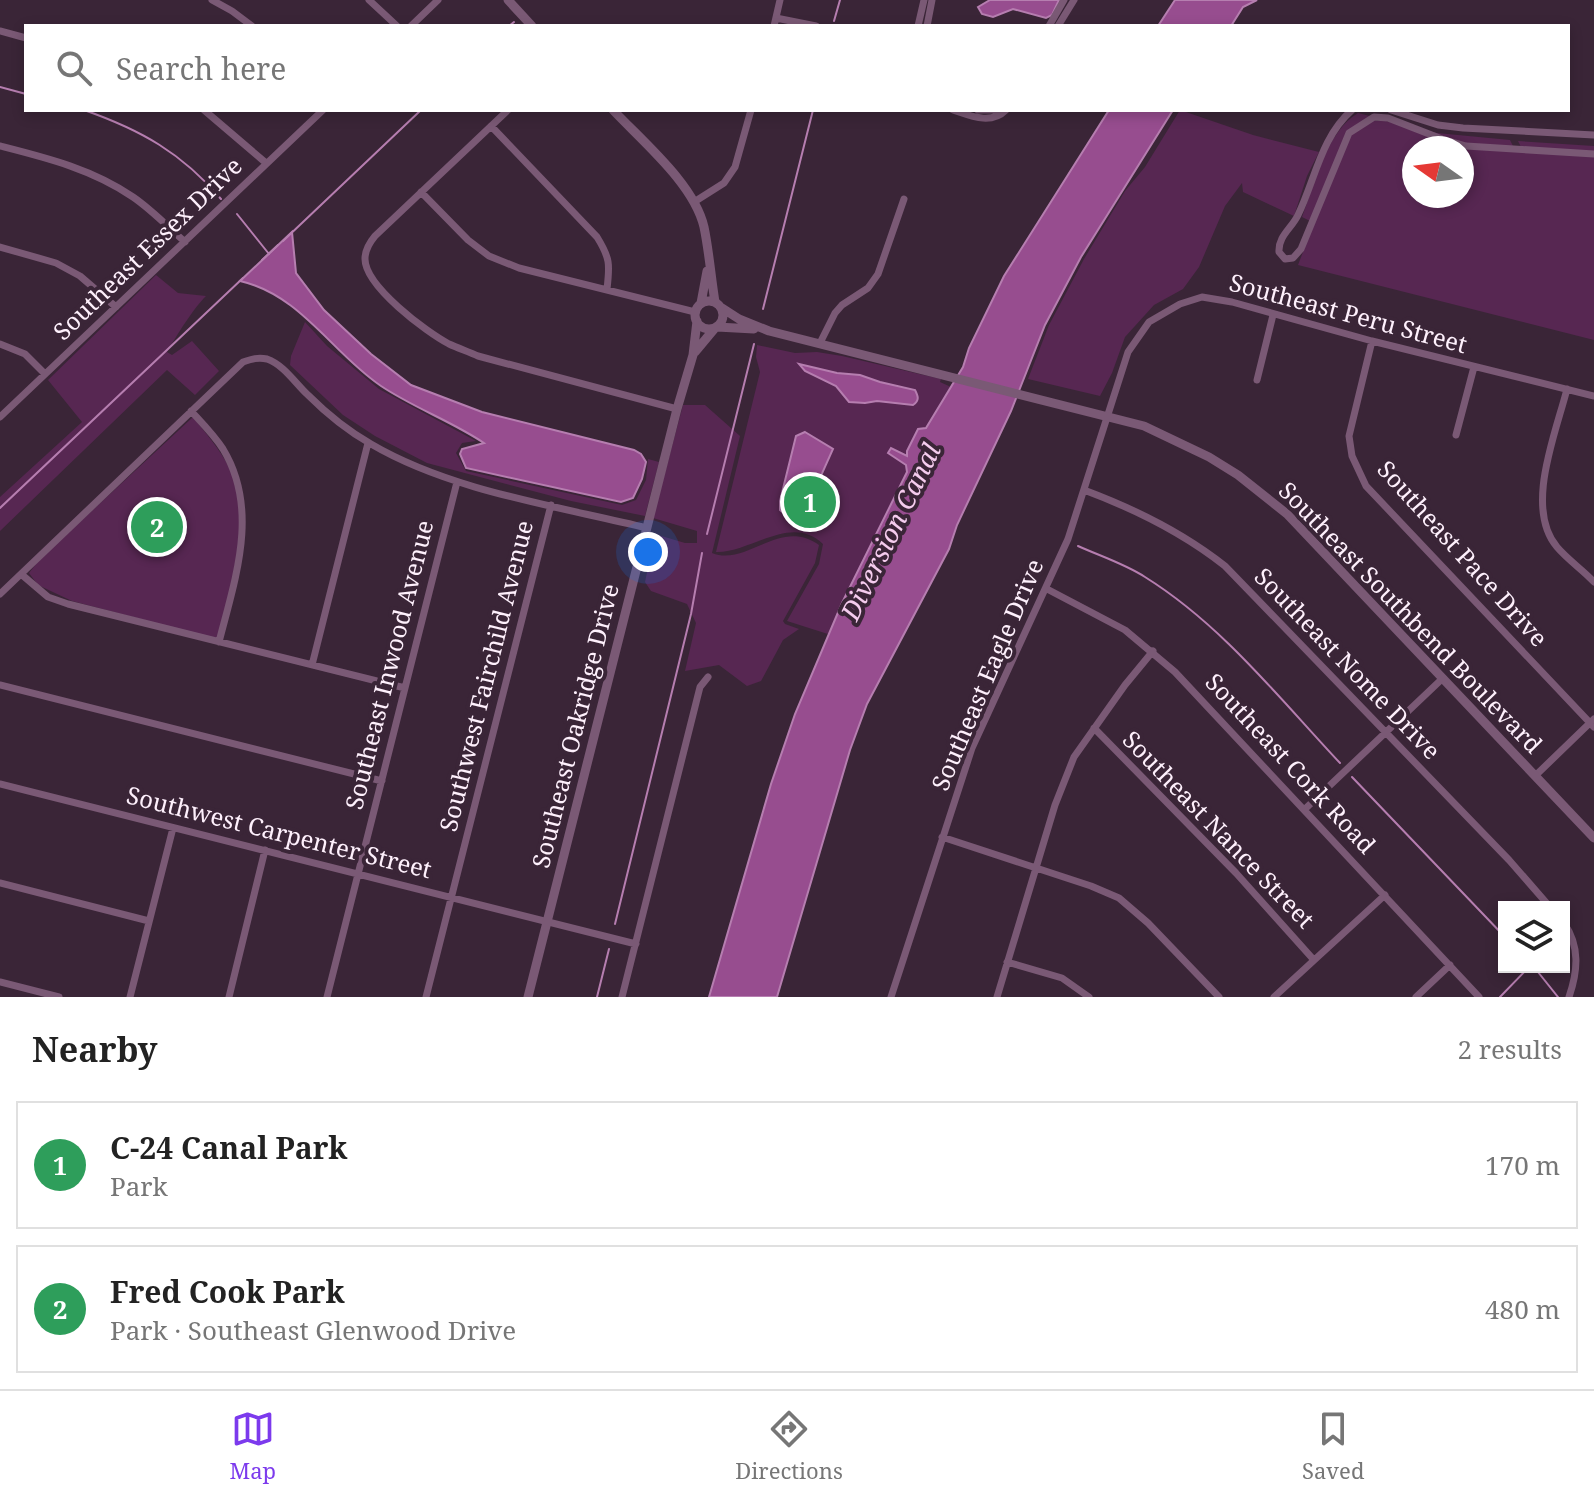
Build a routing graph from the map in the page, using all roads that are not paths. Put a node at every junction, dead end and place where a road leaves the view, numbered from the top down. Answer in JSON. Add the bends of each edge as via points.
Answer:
{"nodes":[{"id":1,"x":212,"y":0,"type":"edge"},
{"id":2,"x":369,"y":0,"type":"edge"},
{"id":3,"x":438,"y":0,"type":"edge"},
{"id":4,"x":508,"y":0,"type":"edge"},
{"id":5,"x":780,"y":0,"type":"edge"},
{"id":6,"x":924,"y":0,"type":"edge"},
{"id":7,"x":932,"y":0,"type":"edge"},
{"id":8,"x":1064,"y":0,"type":"edge"},
{"id":9,"x":1074,"y":0,"type":"edge"},
{"id":10,"x":775,"y":22,"type":"edge"},
{"id":11,"x":249,"y":24,"type":"edge"},
{"id":12,"x":395,"y":24,"type":"edge"},
{"id":13,"x":413,"y":24,"type":"edge"},
{"id":14,"x":530,"y":24,"type":"edge"},
{"id":15,"x":799,"y":24,"type":"edge"},
{"id":16,"x":918,"y":24,"type":"edge"},
{"id":17,"x":927,"y":24,"type":"edge"},
{"id":18,"x":1050,"y":24,"type":"edge"},
{"id":19,"x":1059,"y":24,"type":"edge"},
{"id":20,"x":0,"y":31,"type":"edge"},
{"id":21,"x":24,"y":37,"type":"edge"},
{"id":22,"x":206,"y":112,"type":"edge"},
{"id":23,"x":321,"y":112,"type":"edge"},
{"id":24,"x":506,"y":112,"type":"edge"},
{"id":25,"x":615,"y":112,"type":"edge"},
{"id":26,"x":750,"y":112,"type":"edge"},
{"id":27,"x":962,"y":112,"type":"edge"},
{"id":28,"x":1000,"y":112,"type":"edge"},
{"id":29,"x":1350,"y":112,"type":"edge"},
{"id":30,"x":1397,"y":112,"type":"edge"},
{"id":31,"x":1374,"y":114,"type":"edge"},
{"id":32,"x":491,"y":126,"type":"junction"},
{"id":33,"x":1513,"y":131,"type":"junction"},
{"id":34,"x":1594,"y":135,"type":"edge"},
{"id":35,"x":0,"y":146,"type":"edge"},
{"id":36,"x":1517,"y":147,"type":"junction"},
{"id":37,"x":1594,"y":154,"type":"edge"},
{"id":38,"x":266,"y":163,"type":"junction"},
{"id":39,"x":421,"y":192,"type":"junction"},
{"id":40,"x":904,"y":199,"type":"dead end"},
{"id":41,"x":694,"y":202,"type":"junction"},
{"id":42,"x":1297,"y":218,"type":"junction"},
{"id":43,"x":1309,"y":224,"type":"junction"},
{"id":44,"x":185,"y":242,"type":"junction"},
{"id":45,"x":0,"y":247,"type":"edge"},
{"id":46,"x":709,"y":264,"type":"junction"},
{"id":47,"x":607,"y":289,"type":"junction"},
{"id":48,"x":719,"y":305,"type":"junction"},
{"id":49,"x":116,"y":307,"type":"junction"},
{"id":50,"x":698,"y":312,"type":"junction"},
{"id":51,"x":1273,"y":315,"type":"junction"},
{"id":52,"x":716,"y":327,"type":"junction"},
{"id":53,"x":766,"y":330,"type":"junction"},
{"id":54,"x":1372,"y":341,"type":"junction"},
{"id":55,"x":820,"y":343,"type":"junction"},
{"id":56,"x":0,"y":344,"type":"edge"},
{"id":57,"x":693,"y":355,"type":"junction"},
{"id":58,"x":1474,"y":367,"type":"junction"},
{"id":59,"x":45,"y":374,"type":"junction"},
{"id":60,"x":1257,"y":380,"type":"dead end"},
{"id":61,"x":1567,"y":389,"type":"junction"},
{"id":62,"x":1594,"y":396,"type":"edge"},
{"id":63,"x":677,"y":409,"type":"junction"},
{"id":64,"x":191,"y":411,"type":"junction"},
{"id":65,"x":1107,"y":415,"type":"junction"},
{"id":66,"x":0,"y":417,"type":"edge"},
{"id":67,"x":1456,"y":435,"type":"dead end"},
{"id":68,"x":368,"y":443,"type":"junction"},
{"id":69,"x":457,"y":482,"type":"junction"},
{"id":70,"x":1084,"y":490,"type":"junction"},
{"id":71,"x":551,"y":505,"type":"junction"},
{"id":72,"x":647,"y":528,"type":"junction"},
{"id":73,"x":21,"y":574,"type":"junction"},
{"id":74,"x":1594,"y":582,"type":"edge"},
{"id":75,"x":1047,"y":589,"type":"junction"},
{"id":76,"x":0,"y":594,"type":"edge"},
{"id":77,"x":219,"y":642,"type":"junction"},
{"id":78,"x":1153,"y":651,"type":"junction"},
{"id":79,"x":312,"y":665,"type":"junction"},
{"id":80,"x":708,"y":677,"type":"dead end"},
{"id":81,"x":1443,"y":678,"type":"junction"},
{"id":82,"x":0,"y":685,"type":"edge"},
{"id":83,"x":405,"y":688,"type":"junction"},
{"id":84,"x":1592,"y":723,"type":"edge"},
{"id":85,"x":1094,"y":728,"type":"junction"},
{"id":86,"x":1385,"y":732,"type":"junction"},
{"id":87,"x":1535,"y":776,"type":"junction"},
{"id":88,"x":382,"y":781,"type":"junction"},
{"id":89,"x":0,"y":784,"type":"edge"},
{"id":90,"x":1305,"y":809,"type":"junction"},
{"id":91,"x":173,"y":828,"type":"junction"},
{"id":92,"x":942,"y":837,"type":"junction"},
{"id":93,"x":1594,"y":838,"type":"edge"},
{"id":94,"x":265,"y":850,"type":"junction"},
{"id":95,"x":1035,"y":870,"type":"junction"},
{"id":96,"x":358,"y":874,"type":"junction"},
{"id":97,"x":0,"y":883,"type":"edge"},
{"id":98,"x":1385,"y":895,"type":"junction"},
{"id":99,"x":452,"y":897,"type":"junction"},
{"id":100,"x":1545,"y":901,"type":"edge"},
{"id":101,"x":149,"y":921,"type":"junction"},
{"id":102,"x":548,"y":921,"type":"junction"},
{"id":103,"x":1570,"y":935,"type":"edge"},
{"id":104,"x":636,"y":944,"type":"junction"},
{"id":105,"x":1313,"y":959,"type":"junction"},
{"id":106,"x":1007,"y":962,"type":"junction"},
{"id":107,"x":1450,"y":965,"type":"junction"},
{"id":108,"x":0,"y":982,"type":"edge"},
{"id":109,"x":59,"y":997,"type":"edge"},
{"id":110,"x":130,"y":997,"type":"edge"},
{"id":111,"x":229,"y":997,"type":"edge"},
{"id":112,"x":327,"y":997,"type":"edge"},
{"id":113,"x":426,"y":997,"type":"edge"},
{"id":114,"x":528,"y":997,"type":"edge"},
{"id":115,"x":622,"y":997,"type":"edge"},
{"id":116,"x":891,"y":997,"type":"edge"},
{"id":117,"x":997,"y":997,"type":"edge"},
{"id":118,"x":1089,"y":997,"type":"edge"},
{"id":119,"x":1219,"y":997,"type":"edge"},
{"id":120,"x":1274,"y":997,"type":"edge"},
{"id":121,"x":1416,"y":997,"type":"edge"},
{"id":122,"x":1479,"y":997,"type":"edge"},
{"id":123,"x":1569,"y":997,"type":"edge"}],
"edges":[{"from":1,"to":11,"type":"street"},
{"from":2,"to":12,"type":"street"},
{"from":3,"to":13,"type":"street"},
{"from":4,"to":14,"type":"street"},
{"from":5,"to":10,"type":"street"},
{"from":6,"to":16,"type":"street"},
{"from":7,"to":17,"type":"street"},
{"from":8,"to":18,"type":"street"},
{"from":9,"to":19,"type":"street"},
{"from":10,"to":15,"type":"street"},
{"from":20,"to":21,"type":"street"},
{"from":22,"to":38,"type":"street"},
{"from":23,"to":38,"type":"street","name":"Southeast Essex Drive"},
{"from":24,"to":32,"type":"street"},
{"from":25,"to":41,"type":"street"},
{"from":26,"to":41,"type":"street","via":[[735,167],[724,183]]},
{"from":27,"to":28,"type":"street","via":[[991,119]]},
{"from":29,"to":42,"type":"street","via":[[1336,127]]},
{"from":30,"to":33,"type":"street","via":[[1438,125]]},
{"from":31,"to":36,"type":"street","via":[[1454,144]]},
{"from":31,"to":43,"type":"street","via":[[1349,133]]},
{"from":32,"to":39,"type":"street"},
{"from":32,"to":47,"type":"street","via":[[597,237],[608,254]]},
{"from":33,"to":34,"type":"street"},
{"from":33,"to":36,"type":"street"},
{"from":35,"to":44,"type":"street","via":[[97,176],[135,198]]},
{"from":36,"to":37,"type":"street"},
{"from":38,"to":44,"type":"street","name":"Southeast Essex Drive"},
{"from":39,"to":47,"type":"street","via":[[489,256]]},
{"from":39,"to":63,"type":"street","via":[[375,236],[365,259],[379,287],[426,329],[478,356]]},
{"from":40,"to":55,"type":"street","via":[[878,274],[835,313]]},
{"from":41,"to":46,"type":"street","via":[[704,226]]},
{"from":42,"to":43,"type":"street"},
{"from":42,"to":43,"type":"street","via":[[1280,242],[1285,259],[1301,249]]},
{"from":44,"to":49,"type":"street","name":"Southeast Essex Drive"},
{"from":45,"to":49,"type":"street","via":[[56,263]]},
{"from":46,"to":48,"type":"street"},
{"from":46,"to":50,"type":"street","name":"Southeast Oakridge Drive"},
{"from":47,"to":50,"type":"street"},
{"from":48,"to":50,"type":"street"},
{"from":48,"to":52,"type":"street","via":[[723,320]]},
{"from":48,"to":53,"type":"street","name":"Southeast Southbend Boulevard"},
{"from":49,"to":59,"type":"street","name":"Southeast Essex Drive"},
{"from":50,"to":52,"type":"street","name":"Southeast Southbend Boulevard","via":[[702,327]]},
{"from":50,"to":57,"type":"street","name":"Southeast Oakridge Drive"},
{"from":51,"to":54,"type":"street","name":"Southeast Peru Street"},
{"from":51,"to":60,"type":"street"},
{"from":51,"to":65,"type":"street","name":"Southeast Peru Street","via":[[1202,297],[1149,322],[1128,352]]},
{"from":52,"to":53,"type":"street","name":"Southeast Southbend Boulevard"},
{"from":52,"to":57,"type":"street","name":"Southeast Oakridge Drive"},
{"from":53,"to":55,"type":"street","name":"Southeast Southbend Boulevard"},
{"from":54,"to":58,"type":"street","name":"Southeast Peru Street"},
{"from":54,"to":84,"type":"street","name":"Southeast Pace Drive","via":[[1349,436],[1366,486]]},
{"from":55,"to":65,"type":"street","name":"Southeast Southbend Boulevard"},
{"from":56,"to":59,"type":"street","via":[[25,354]]},
{"from":57,"to":63,"type":"street","name":"Southeast Oakridge Drive"},
{"from":58,"to":61,"type":"street","name":"Southeast Peru Street"},
{"from":58,"to":67,"type":"street"},
{"from":59,"to":66,"type":"street","name":"Southeast Essex Drive"},
{"from":61,"to":62,"type":"street","name":"Southeast Peru Street"},
{"from":61,"to":74,"type":"street","via":[[1541,491],[1544,517],[1555,545]]},
{"from":63,"to":72,"type":"street","name":"Southeast Oakridge Drive"},
{"from":64,"to":68,"type":"street","via":[[243,362],[264,358]]},
{"from":64,"to":73,"type":"street"},
{"from":64,"to":77,"type":"street","via":[[224,450],[237,482],[244,526]]},
{"from":65,"to":70,"type":"street","name":"Southeast Eagle Drive"},
{"from":65,"to":81,"type":"street","name":"Southeast Southbend Boulevard","via":[[1209,457],[1263,494]]},
{"from":68,"to":69,"type":"street"},
{"from":68,"to":79,"type":"street"},
{"from":69,"to":71,"type":"street"},
{"from":69,"to":83,"type":"street","name":"Southeast Inwood Avenue"},
{"from":70,"to":75,"type":"street","name":"Southeast Eagle Drive"},
{"from":70,"to":86,"type":"street","name":"Southeast Nome Drive","via":[[1169,527],[1225,566]]},
{"from":71,"to":72,"type":"street"},
{"from":71,"to":99,"type":"street","name":"Southwest Fairchild Avenue"},
{"from":72,"to":102,"type":"street","name":"Southeast Oakridge Drive"},
{"from":73,"to":76,"type":"street"},
{"from":73,"to":77,"type":"street","via":[[48,597],[68,604]]},
{"from":75,"to":78,"type":"street","name":"Southeast Cork Road","via":[[1108,620]]},
{"from":75,"to":92,"type":"street","name":"Southeast Eagle Drive","via":[[972,748]]},
{"from":77,"to":79,"type":"street"},
{"from":78,"to":85,"type":"street"},
{"from":78,"to":90,"type":"street","name":"Southeast Cork Road"},
{"from":79,"to":83,"type":"street"},
{"from":80,"to":104,"type":"street","via":[[700,687]]},
{"from":81,"to":86,"type":"street"},
{"from":81,"to":87,"type":"street","name":"Southeast Southbend Boulevard"},
{"from":82,"to":88,"type":"street"},
{"from":83,"to":88,"type":"street","name":"Southeast Inwood Avenue"},
{"from":84,"to":87,"type":"street"},
{"from":85,"to":95,"type":"street","via":[[1074,757]]},
{"from":85,"to":105,"type":"street","name":"Southeast Nance Street"},
{"from":86,"to":90,"type":"street"},
{"from":86,"to":100,"type":"street","name":"Southeast Nome Drive"},
{"from":87,"to":93,"type":"street","name":"Southeast Southbend Boulevard"},
{"from":88,"to":96,"type":"street","name":"Southeast Inwood Avenue"},
{"from":89,"to":91,"type":"street","name":"Southwest Carpenter Street"},
{"from":90,"to":98,"type":"street","name":"Southeast Cork Road"},
{"from":91,"to":94,"type":"street","name":"Southwest Carpenter Street"},
{"from":91,"to":101,"type":"street"},
{"from":92,"to":95,"type":"street"},
{"from":92,"to":116,"type":"street","name":"Southeast Eagle Drive"},
{"from":94,"to":96,"type":"street","name":"Southwest Carpenter Street"},
{"from":94,"to":111,"type":"street"},
{"from":95,"to":106,"type":"street"},
{"from":95,"to":119,"type":"street","via":[[1119,898]]},
{"from":96,"to":99,"type":"street","name":"Southwest Carpenter Street"},
{"from":96,"to":112,"type":"street","name":"Southeast Inwood Avenue"},
{"from":97,"to":101,"type":"street"},
{"from":98,"to":105,"type":"street"},
{"from":98,"to":107,"type":"street","name":"Southeast Cork Road"},
{"from":99,"to":102,"type":"street","name":"Southwest Carpenter Street"},
{"from":99,"to":113,"type":"street","name":"Southwest Fairchild Avenue"},
{"from":101,"to":110,"type":"street"},
{"from":102,"to":104,"type":"street","name":"Southwest Carpenter Street"},
{"from":102,"to":114,"type":"street","name":"Southeast Oakridge Drive"},
{"from":103,"to":123,"type":"street","via":[[1577,959]]},
{"from":104,"to":115,"type":"street"},
{"from":105,"to":120,"type":"street"},
{"from":106,"to":117,"type":"street"},
{"from":106,"to":118,"type":"street","via":[[1062,978]]},
{"from":107,"to":121,"type":"street"},
{"from":107,"to":122,"type":"street","name":"Southeast Cork Road"},
{"from":108,"to":109,"type":"street"}]}
